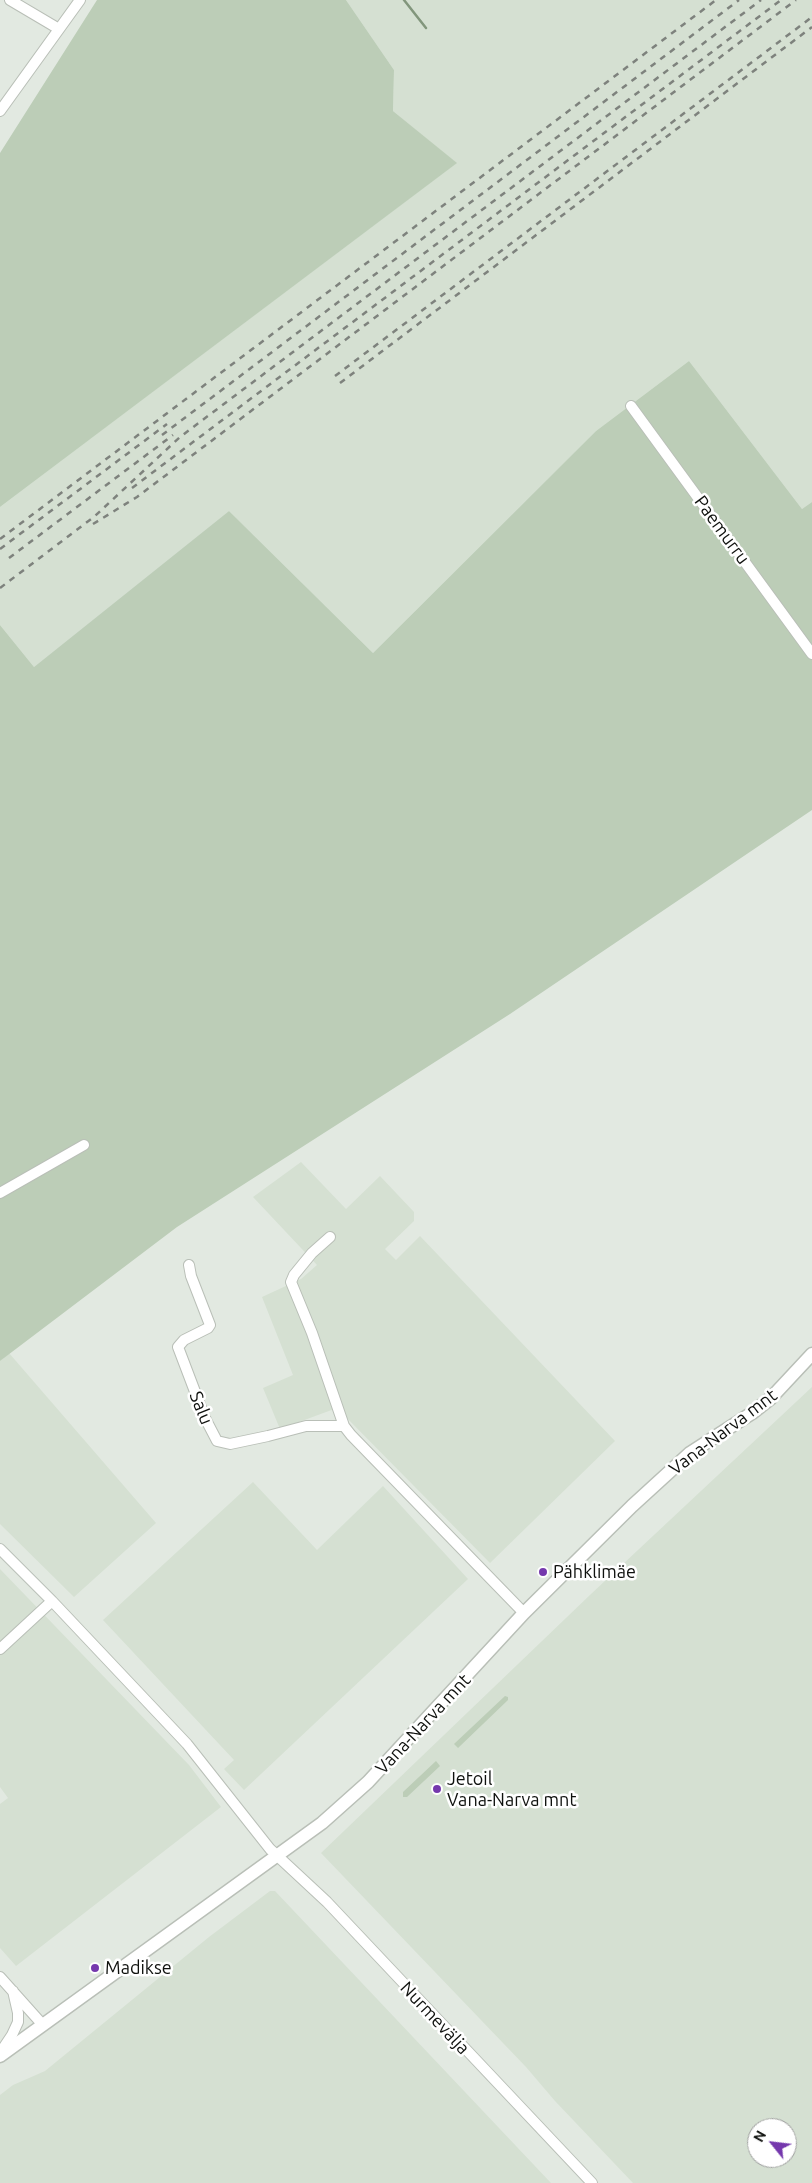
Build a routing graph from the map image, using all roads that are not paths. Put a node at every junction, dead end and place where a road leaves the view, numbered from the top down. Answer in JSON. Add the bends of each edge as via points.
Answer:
{"nodes":[{"id":1,"x":10,"y":0,"type":"edge"},
{"id":2,"x":80,"y":0,"type":"edge"},
{"id":3,"x":59,"y":30,"type":"junction"},
{"id":4,"x":0,"y":111,"type":"edge"},
{"id":5,"x":631,"y":406,"type":"dead end"},
{"id":6,"x":812,"y":654,"type":"edge"},
{"id":7,"x":84,"y":1145,"type":"dead end"},
{"id":8,"x":0,"y":1193,"type":"edge"},
{"id":9,"x":330,"y":1237,"type":"dead end"},
{"id":10,"x":189,"y":1265,"type":"dead end"},
{"id":11,"x":812,"y":1354,"type":"edge"},
{"id":12,"x":344,"y":1426,"type":"junction"},
{"id":13,"x":0,"y":1549,"type":"edge"},
{"id":14,"x":52,"y":1601,"type":"junction"},
{"id":15,"x":524,"y":1613,"type":"junction"},
{"id":16,"x":0,"y":1649,"type":"edge"},
{"id":17,"x":277,"y":1856,"type":"junction"},
{"id":18,"x":0,"y":1977,"type":"edge"},
{"id":19,"x":13,"y":1991,"type":"junction"},
{"id":20,"x":42,"y":2024,"type":"junction"},
{"id":21,"x":0,"y":2055,"type":"edge"},
{"id":22,"x":592,"y":2183,"type":"edge"}],
"edges":[{"from":1,"to":3,"type":"street"},
{"from":2,"to":3,"type":"street"},
{"from":3,"to":4,"type":"street"},
{"from":5,"to":6,"type":"street","name":"Paemurru"},
{"from":7,"to":8,"type":"street"},
{"from":9,"to":12,"type":"street","via":[[312,1253],[291,1282],[319,1350]]},
{"from":10,"to":12,"type":"street","name":"Salu","via":[[210,1325],[178,1347],[217,1441],[230,1444],[306,1426]]},
{"from":11,"to":15,"type":"main road","name":"Vana-Narva mnt","via":[[752,1413],[703,1443],[667,1473]]},
{"from":12,"to":15,"type":"street"},
{"from":13,"to":14,"type":"street"},
{"from":14,"to":16,"type":"street"},
{"from":14,"to":17,"type":"street","via":[[187,1744]]},
{"from":15,"to":17,"type":"main road","name":"Vana-Narva mnt","via":[[368,1782],[322,1823]]},
{"from":17,"to":20,"type":"main road","name":"Vana-Narva mnt"},
{"from":17,"to":22,"type":"street","name":"Nurmevälja","via":[[327,1902]]},
{"from":18,"to":19,"type":"street"},
{"from":19,"to":20,"type":"street"},
{"from":19,"to":21,"type":"street","via":[[18,2022]]},
{"from":20,"to":21,"type":"main road","name":"Vana-Narva mnt"}]}
